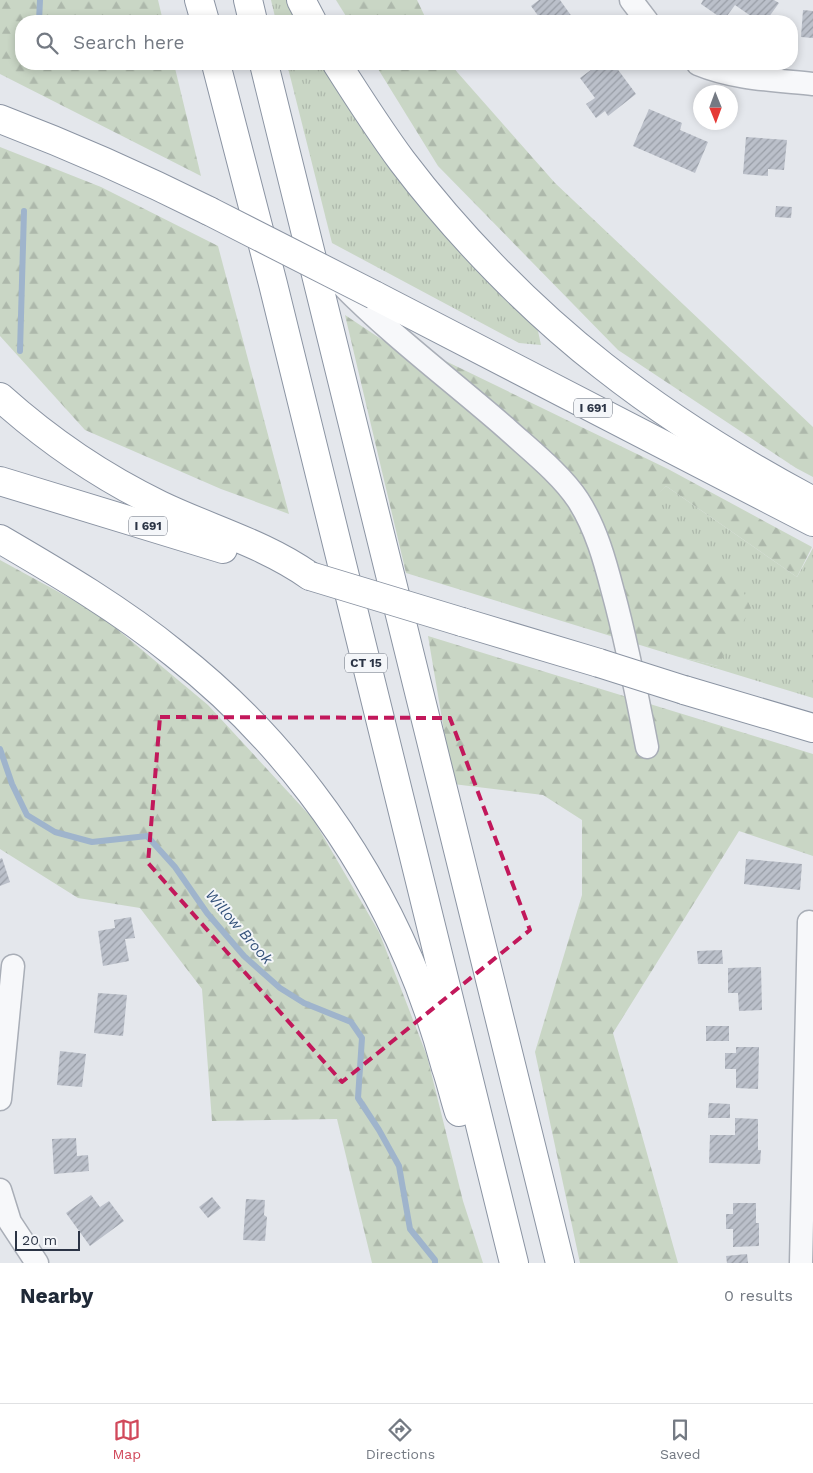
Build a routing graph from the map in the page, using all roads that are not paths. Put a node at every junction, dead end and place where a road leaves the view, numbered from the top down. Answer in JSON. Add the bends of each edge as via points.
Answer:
{"nodes":[{"id":1,"x":199,"y":0,"type":"edge"},
{"id":2,"x":248,"y":0,"type":"edge"},
{"id":3,"x":301,"y":0,"type":"edge"},
{"id":4,"x":631,"y":0,"type":"edge"},
{"id":5,"x":203,"y":15,"type":"edge"},
{"id":6,"x":252,"y":15,"type":"edge"},
{"id":7,"x":309,"y":15,"type":"edge"},
{"id":8,"x":642,"y":15,"type":"edge"},
{"id":9,"x":218,"y":70,"type":"edge"},
{"id":10,"x":265,"y":70,"type":"edge"},
{"id":11,"x":341,"y":70,"type":"edge"},
{"id":12,"x":713,"y":70,"type":"edge"},
{"id":13,"x":813,"y":84,"type":"edge"},
{"id":14,"x":0,"y":119,"type":"edge"},
{"id":15,"x":377,"y":308,"type":"junction"},
{"id":16,"x":0,"y":397,"type":"edge"},
{"id":17,"x":0,"y":481,"type":"edge"},
{"id":18,"x":813,"y":501,"type":"edge"},
{"id":19,"x":813,"y":522,"type":"edge"},
{"id":20,"x":0,"y":539,"type":"edge"},
{"id":21,"x":300,"y":571,"type":"junction"},
{"id":22,"x":813,"y":728,"type":"edge"},
{"id":23,"x":646,"y":747,"type":"dead end"},
{"id":24,"x":809,"y":922,"type":"dead end"},
{"id":25,"x":13,"y":966,"type":"dead end"},
{"id":26,"x":0,"y":1099,"type":"edge"},
{"id":27,"x":496,"y":1185,"type":"junction"},
{"id":28,"x":0,"y":1190,"type":"edge"},
{"id":29,"x":37,"y":1263,"type":"edge"},
{"id":30,"x":514,"y":1263,"type":"edge"},
{"id":31,"x":560,"y":1263,"type":"edge"},
{"id":32,"x":801,"y":1263,"type":"edge"}],
"edges":[{"from":1,"to":5,"type":"highway"},
{"from":2,"to":6,"type":"highway"},
{"from":3,"to":7,"type":"highway"},
{"from":4,"to":8,"type":"street"},
{"from":9,"to":27,"type":"highway","number":"CT 15"},
{"from":10,"to":31,"type":"highway"},
{"from":11,"to":18,"type":"highway","via":[[417,181],[495,268],[561,331],[621,380],[681,422]]},
{"from":12,"to":13,"type":"street","via":[[742,77]]},
{"from":14,"to":15,"type":"highway","number":"I 691","bridge":true,"via":[[83,152],[210,211],[330,273]]},
{"from":15,"to":19,"type":"highway","number":"I 691"},
{"from":15,"to":23,"type":"street","via":[[527,447],[577,500],[594,532],[610,580]]},
{"from":16,"to":21,"type":"highway","via":[[62,447],[129,489],[217,528]]},
{"from":17,"to":21,"type":"highway","number":"I 691"},
{"from":20,"to":27,"type":"highway","via":[[96,598],[175,653],[243,714],[307,788],[355,856],[396,931],[428,1011],[463,1123]]},
{"from":21,"to":22,"type":"highway","number":"I 691","bridge":true},
{"from":24,"to":32,"type":"street"},
{"from":25,"to":26,"type":"street"},
{"from":27,"to":30,"type":"highway","number":"CT 15"},
{"from":28,"to":29,"type":"street","via":[[10,1222]]}]}
